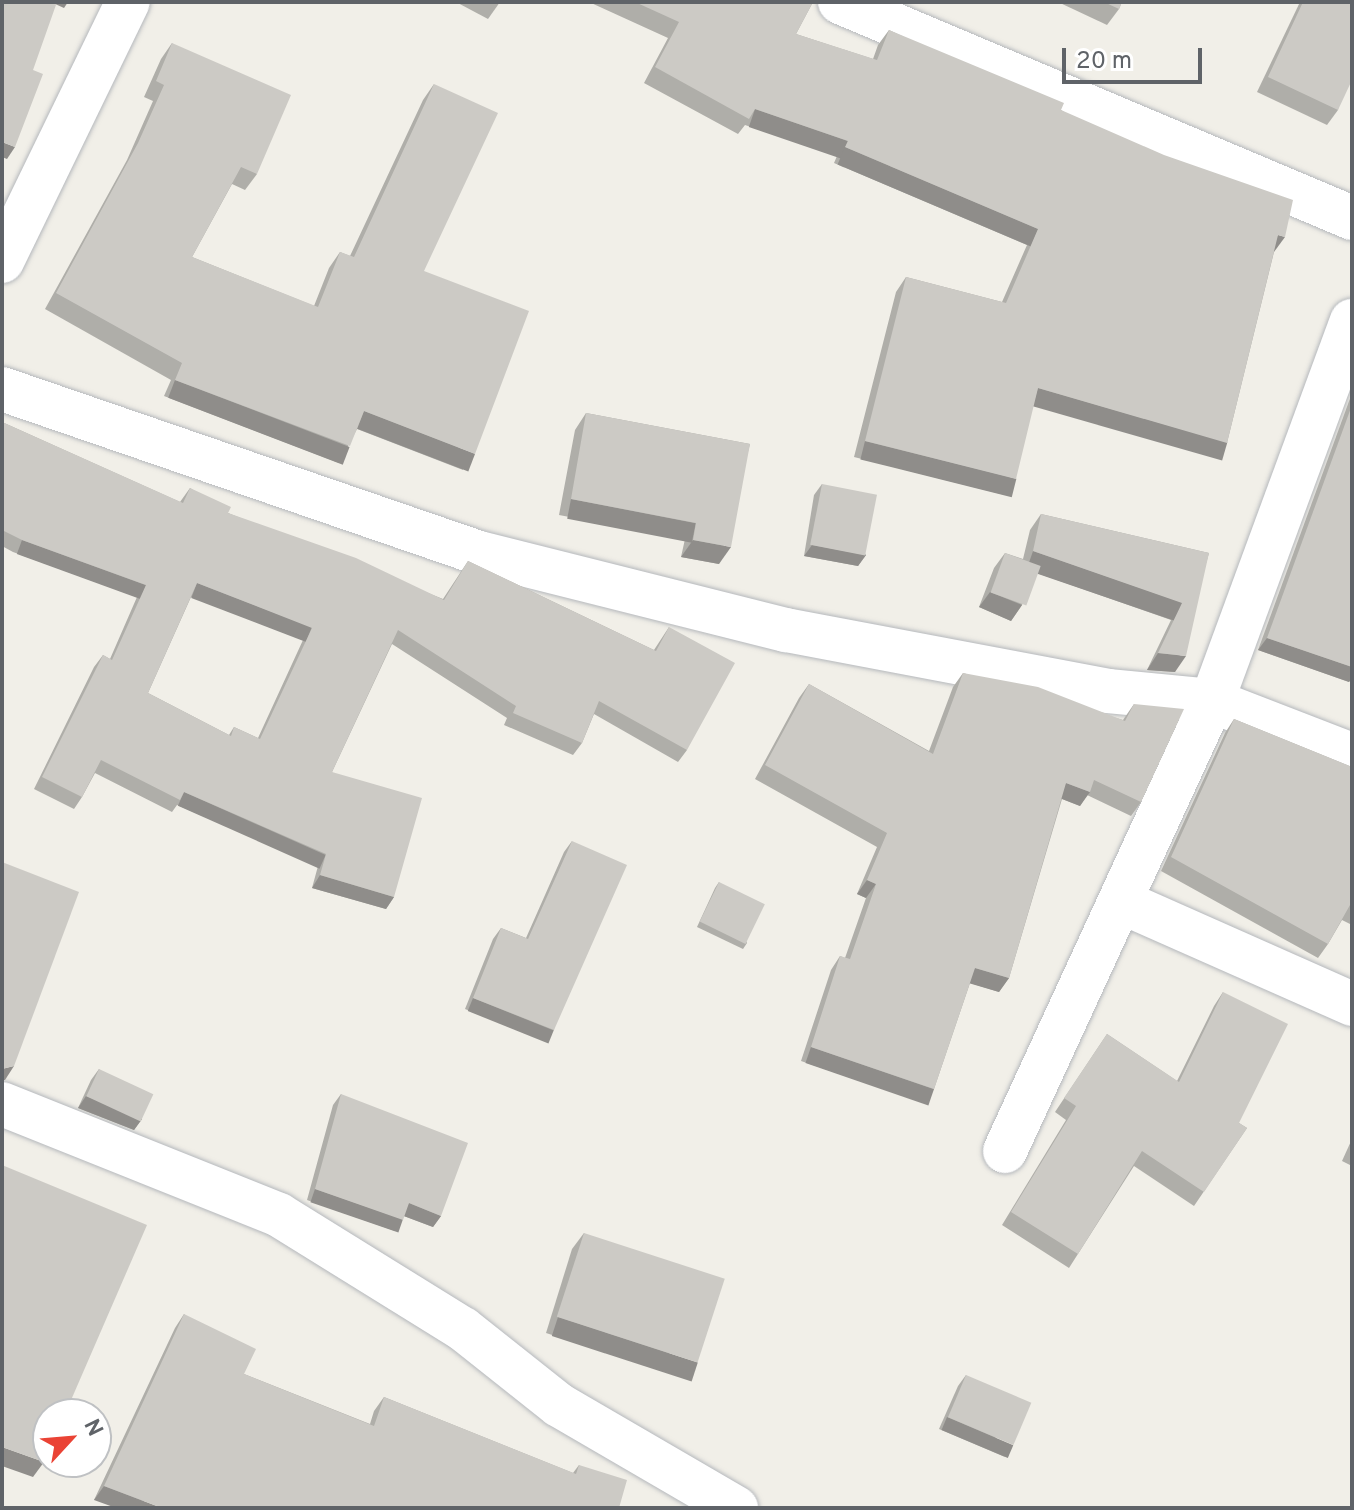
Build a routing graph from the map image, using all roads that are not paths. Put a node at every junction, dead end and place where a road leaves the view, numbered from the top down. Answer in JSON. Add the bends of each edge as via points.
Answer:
{"nodes":[{"id":1,"x":128,"y":2,"type":"edge"},
{"id":2,"x":840,"y":2,"type":"edge"},
{"id":3,"x":1352,"y":218,"type":"edge"},
{"id":4,"x":2,"y":261,"type":"edge"},
{"id":5,"x":1352,"y":321,"type":"edge"},
{"id":6,"x":2,"y":389,"type":"edge"},
{"id":7,"x":1212,"y":701,"type":"junction"},
{"id":8,"x":1352,"y":755,"type":"edge"},
{"id":9,"x":1122,"y":902,"type":"junction"},
{"id":10,"x":1352,"y":1004,"type":"edge"},
{"id":11,"x":2,"y":1104,"type":"edge"},
{"id":12,"x":1005,"y":1151,"type":"dead end"},
{"id":13,"x":736,"y":1508,"type":"edge"}],
"edges":[{"from":1,"to":4,"type":"street"},
{"from":2,"to":3,"type":"street"},
{"from":5,"to":7,"type":"street"},
{"from":6,"to":7,"type":"street","via":[[479,553],[786,630],[1108,691]]},
{"from":7,"to":8,"type":"street"},
{"from":7,"to":9,"type":"street"},
{"from":9,"to":10,"type":"street"},
{"from":9,"to":12,"type":"street"},
{"from":11,"to":13,"type":"street","via":[[279,1215],[463,1329],[559,1405]]}]}
